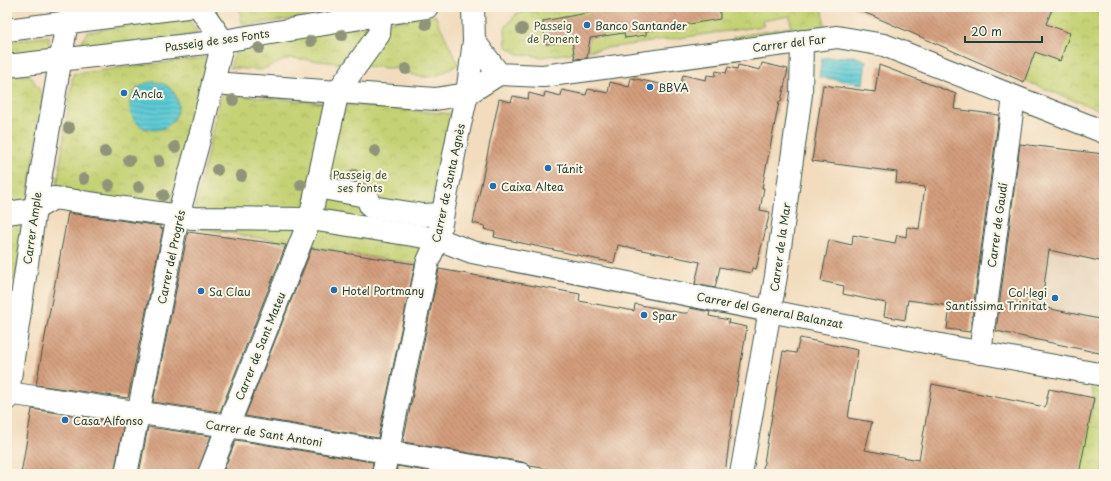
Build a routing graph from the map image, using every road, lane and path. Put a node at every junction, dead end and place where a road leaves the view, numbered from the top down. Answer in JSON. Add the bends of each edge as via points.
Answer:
{"nodes":[{"id":1,"x":187,"y":7,"type":"edge"},
{"id":2,"x":200,"y":7,"type":"edge"},
{"id":3,"x":427,"y":7,"type":"edge"},
{"id":4,"x":473,"y":7,"type":"edge"},
{"id":5,"x":67,"y":22,"type":"junction"},
{"id":6,"x":380,"y":23,"type":"dead end"},
{"id":7,"x":7,"y":30,"type":"edge"},
{"id":8,"x":223,"y":41,"type":"junction"},
{"id":9,"x":474,"y":41,"type":"junction"},
{"id":10,"x":802,"y":42,"type":"junction"},
{"id":11,"x":61,"y":58,"type":"junction"},
{"id":12,"x":7,"y":66,"type":"edge"},
{"id":13,"x":499,"y":74,"type":"junction"},
{"id":14,"x":213,"y":83,"type":"junction"},
{"id":15,"x":338,"y":91,"type":"junction"},
{"id":16,"x":467,"y":94,"type":"junction"},
{"id":17,"x":1014,"y":97,"type":"junction"},
{"id":18,"x":1104,"y":132,"type":"edge"},
{"id":19,"x":317,"y":187,"type":"junction"},
{"id":20,"x":35,"y":210,"type":"junction"},
{"id":21,"x":7,"y":212,"type":"edge"},
{"id":22,"x":442,"y":214,"type":"junction"},
{"id":23,"x":178,"y":216,"type":"junction"},
{"id":24,"x":310,"y":219,"type":"junction"},
{"id":25,"x":438,"y":239,"type":"junction"},
{"id":26,"x":771,"y":310,"type":"junction"},
{"id":27,"x":980,"y":353,"type":"junction"},
{"id":28,"x":1104,"y":374,"type":"edge"},
{"id":29,"x":7,"y":396,"type":"edge"},
{"id":30,"x":139,"y":413,"type":"junction"},
{"id":31,"x":228,"y":426,"type":"junction"},
{"id":32,"x":385,"y":464,"type":"edge"},
{"id":33,"x":126,"y":474,"type":"edge"},
{"id":34,"x":209,"y":474,"type":"edge"},
{"id":35,"x":521,"y":474,"type":"edge"},
{"id":36,"x":741,"y":474,"type":"edge"}],
"edges":[{"from":1,"to":5,"type":"street"},
{"from":2,"to":8,"type":"street"},
{"from":3,"to":8,"type":"street","name":"Passeig de ses Fonts"},
{"from":4,"to":9,"type":"street","name":"Carrer de Santa Agnès"},
{"from":5,"to":7,"type":"street"},
{"from":5,"to":11,"type":"street","name":"Carrer Ample"},
{"from":6,"to":15,"type":"street","via":[[379,34]]},
{"from":8,"to":11,"type":"street","name":"Passeig de ses Fonts"},
{"from":8,"to":14,"type":"street","name":"Carrer del Progrés"},
{"from":9,"to":13,"type":"street"},
{"from":9,"to":16,"type":"street","name":"Carrer de Santa Agnès"},
{"from":10,"to":13,"type":"street","name":"Carrer del Far","via":[[543,76]]},
{"from":10,"to":17,"type":"street","name":"Carrer del Far","via":[[837,37],[884,45]]},
{"from":10,"to":26,"type":"street","name":"Carrer de la Mar","via":[[801,94]]},
{"from":11,"to":12,"type":"street","name":"Passeig de ses Fonts"},
{"from":11,"to":20,"type":"street","name":"Carrer Ample"},
{"from":13,"to":16,"type":"street"},
{"from":14,"to":15,"type":"street"},
{"from":14,"to":23,"type":"street","name":"Carrer del Progrés"},
{"from":15,"to":16,"type":"street","via":[[435,99]]},
{"from":15,"to":19,"type":"street","name":"Carrer de Sant Mateu"},
{"from":16,"to":22,"type":"street","name":"Carrer de Santa Agnès"},
{"from":17,"to":18,"type":"street","name":"Carrer del Far"},
{"from":17,"to":27,"type":"street","name":"Carrer de Gaudí"},
{"from":19,"to":22,"type":"street","via":[[366,196],[371,207],[423,215]]},
{"from":19,"to":24,"type":"street","name":"Carrer de Sant Mateu"},
{"from":20,"to":21,"type":"street"},
{"from":20,"to":23,"type":"street","via":[[54,198]]},
{"from":20,"to":29,"type":"street","name":"Carrer Ample"},
{"from":22,"to":25,"type":"street","name":"Carrer de Santa Agnès"},
{"from":23,"to":24,"type":"street"},
{"from":23,"to":30,"type":"street","name":"Carrer del Progrés"},
{"from":24,"to":25,"type":"street"},
{"from":24,"to":31,"type":"street","name":"Carrer de Sant Mateu"},
{"from":25,"to":26,"type":"street","name":"Carrer del General Balanzat","via":[[472,252]]},
{"from":25,"to":32,"type":"street","name":"Carrer de Santa Agnès","via":[[428,261]]},
{"from":26,"to":27,"type":"street","name":"Carrer del General Balanzat"},
{"from":26,"to":36,"type":"street","name":"Carrer de la Mar"},
{"from":27,"to":28,"type":"street","name":"Carrer del General Balanzat"},
{"from":29,"to":30,"type":"street","name":"Carrer de Sant Antoni"},
{"from":30,"to":31,"type":"street","name":"Carrer de Sant Antoni"},
{"from":30,"to":33,"type":"street","name":"Carrer del Progrés"},
{"from":31,"to":32,"type":"street","name":"Carrer de Sant Antoni"},
{"from":31,"to":34,"type":"street","name":"Carrer de Sant Mateu"},
{"from":32,"to":35,"type":"street","name":"Carrer de Sant Antoni"}]}
